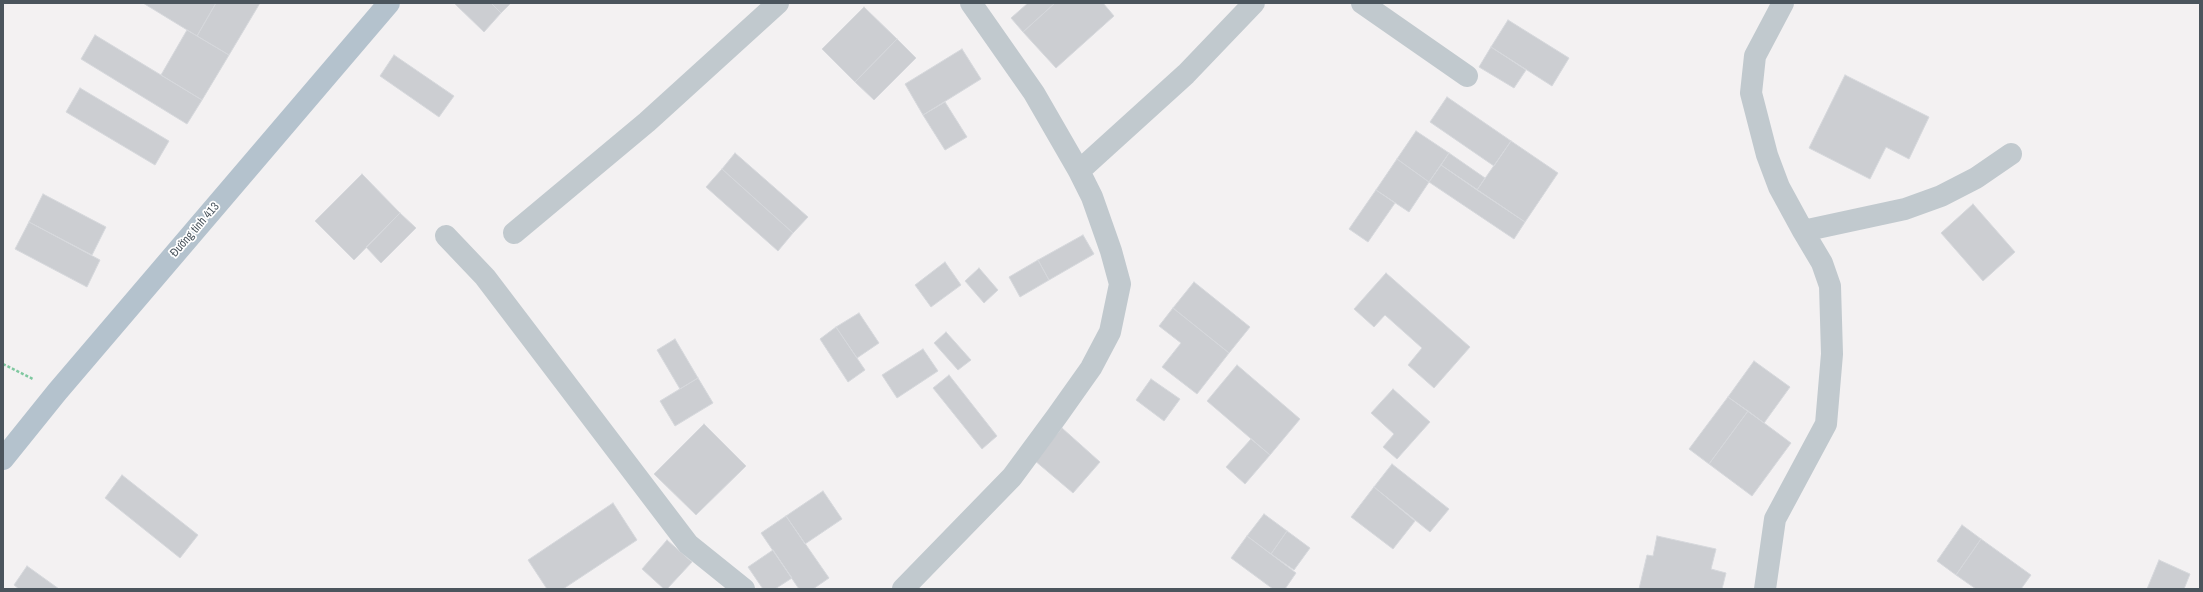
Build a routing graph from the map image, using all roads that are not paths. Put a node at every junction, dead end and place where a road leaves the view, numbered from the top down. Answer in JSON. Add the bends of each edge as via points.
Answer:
{"nodes":[{"id":1,"x":389,"y":3,"type":"edge"},
{"id":2,"x":778,"y":3,"type":"edge"},
{"id":3,"x":971,"y":3,"type":"edge"},
{"id":4,"x":1254,"y":3,"type":"edge"},
{"id":5,"x":1362,"y":3,"type":"edge"},
{"id":6,"x":1783,"y":3,"type":"edge"},
{"id":7,"x":1467,"y":76,"type":"dead end"},
{"id":8,"x":2011,"y":154,"type":"dead end"},
{"id":9,"x":1079,"y":171,"type":"junction"},
{"id":10,"x":1803,"y":232,"type":"junction"},
{"id":11,"x":514,"y":233,"type":"dead end"},
{"id":12,"x":446,"y":236,"type":"dead end"},
{"id":13,"x":3,"y":459,"type":"edge"},
{"id":14,"x":744,"y":589,"type":"edge"},
{"id":15,"x":903,"y":589,"type":"edge"},
{"id":16,"x":1766,"y":589,"type":"edge"}],
"edges":[{"from":1,"to":13,"type":"main road","name":"Đường tỉnh 413","via":[[57,392]]},
{"from":2,"to":11,"type":"street","via":[[647,122]]},
{"from":3,"to":9,"type":"street","via":[[1034,93]]},
{"from":4,"to":9,"type":"street","via":[[1186,74]]},
{"from":5,"to":7,"type":"street"},
{"from":6,"to":10,"type":"street","via":[[1755,56],[1751,93],[1767,154],[1779,186]]},
{"from":8,"to":10,"type":"street","via":[[1976,178],[1941,196],[1905,209]]},
{"from":9,"to":15,"type":"street","via":[[1092,197],[1120,284],[1110,332],[1091,368],[1012,477]]},
{"from":10,"to":16,"type":"street","via":[[1822,263],[1830,286],[1832,354],[1826,424],[1775,519]]},
{"from":12,"to":14,"type":"street","via":[[485,277],[688,544]]}]}
